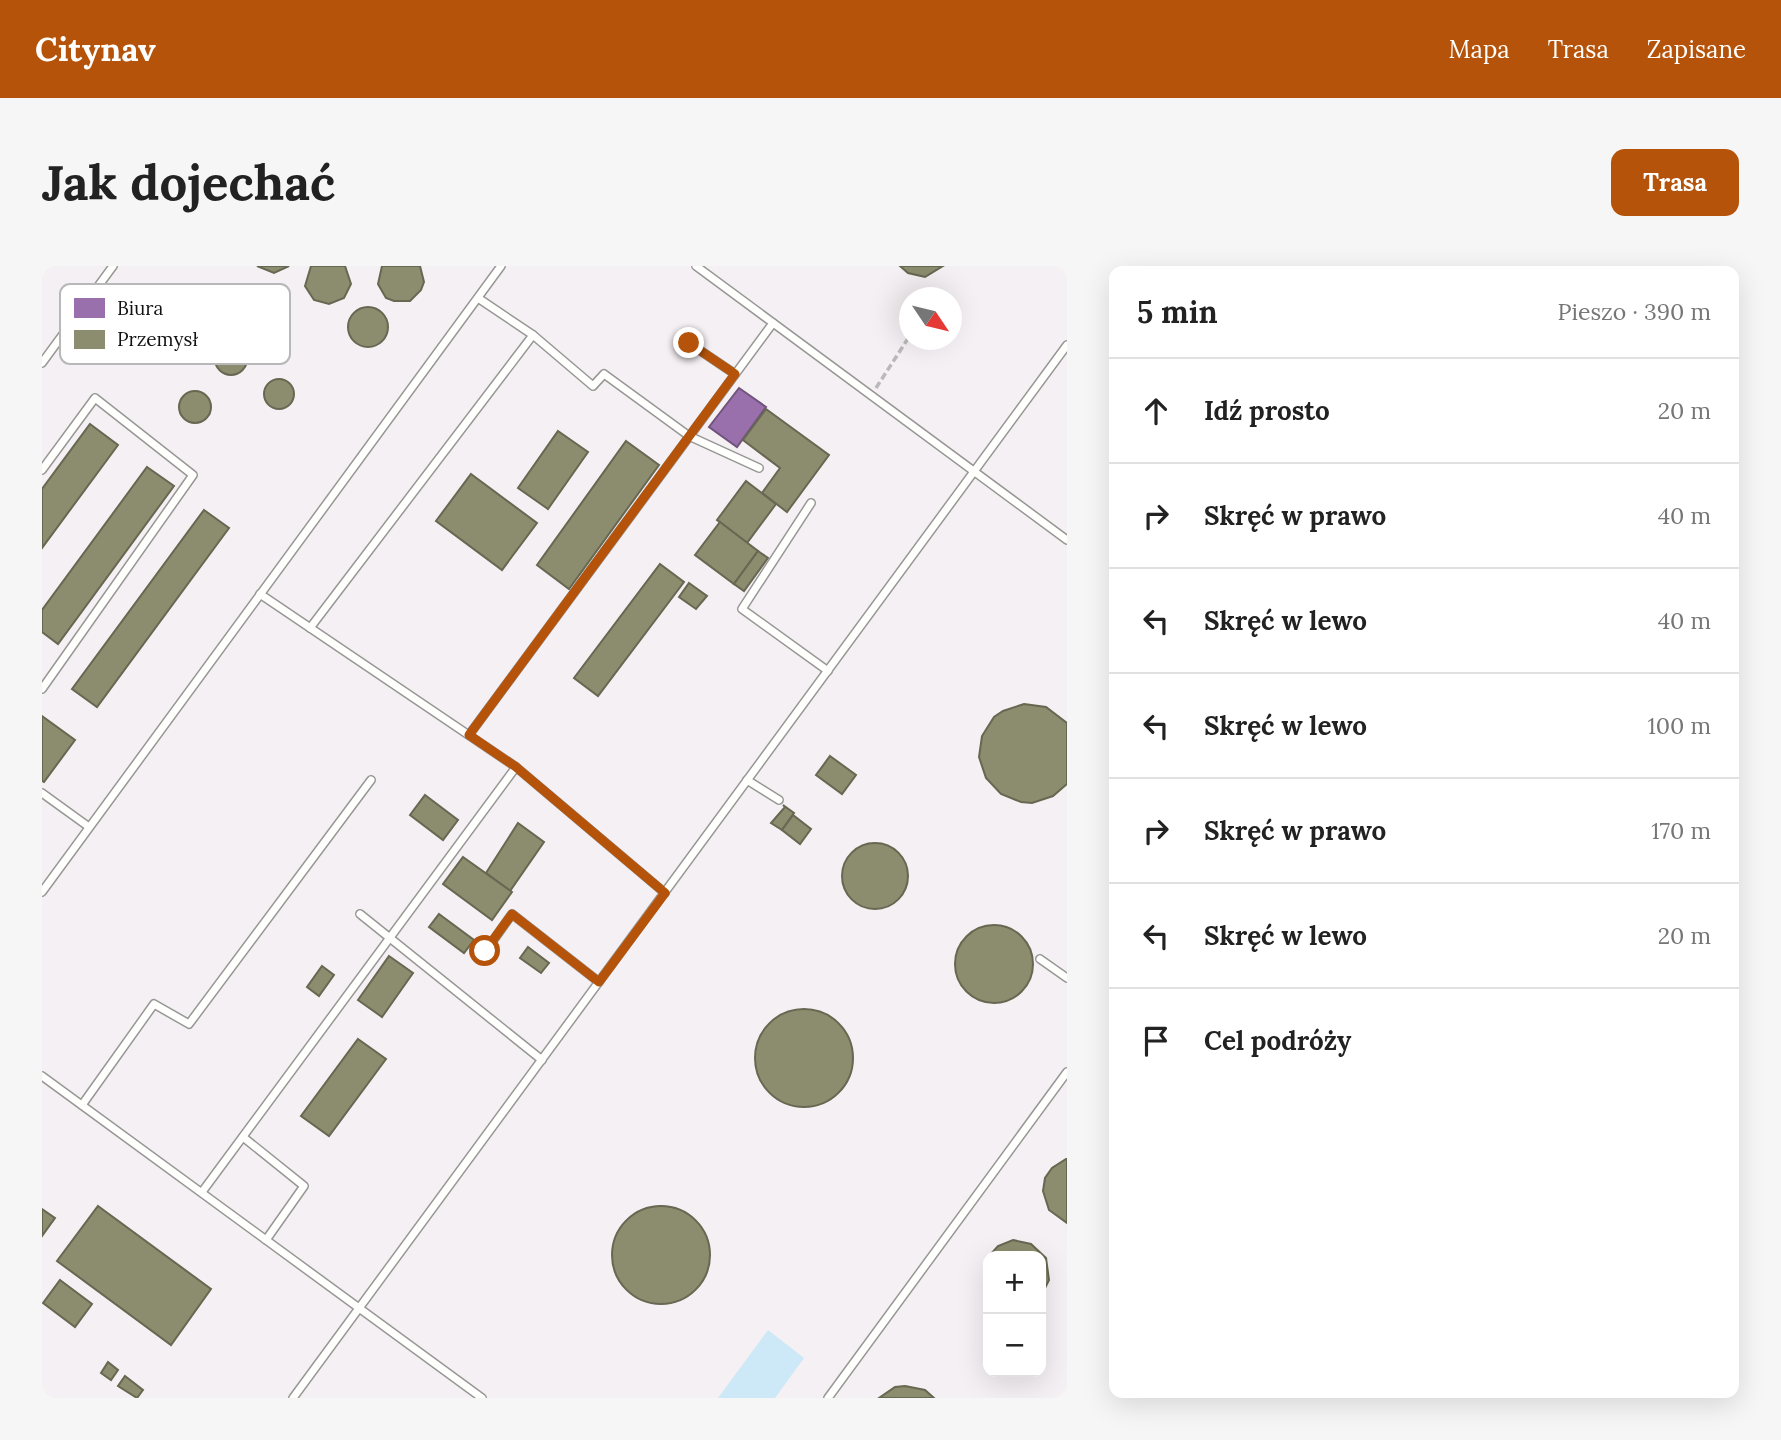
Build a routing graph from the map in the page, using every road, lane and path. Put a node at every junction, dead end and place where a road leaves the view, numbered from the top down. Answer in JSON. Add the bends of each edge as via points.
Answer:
{"nodes":[{"id":1,"x":113,"y":266,"type":"edge"},
{"id":2,"x":501,"y":266,"type":"edge"},
{"id":3,"x":696,"y":266,"type":"edge"},
{"id":4,"x":100,"y":284,"type":"edge"},
{"id":5,"x":478,"y":298,"type":"junction"},
{"id":6,"x":773,"y":323,"type":"junction"},
{"id":7,"x":533,"y":335,"type":"junction"},
{"id":8,"x":60,"y":338,"type":"edge"},
{"id":9,"x":689,"y":343,"type":"dead end"},
{"id":10,"x":1067,"y":345,"type":"edge"},
{"id":11,"x":901,"y":350,"type":"edge"},
{"id":12,"x":42,"y":363,"type":"edge"},
{"id":13,"x":735,"y":374,"type":"junction"},
{"id":14,"x":872,"y":396,"type":"junction"},
{"id":15,"x":689,"y":436,"type":"junction"},
{"id":16,"x":759,"y":468,"type":"dead end"},
{"id":17,"x":42,"y":470,"type":"edge"},
{"id":18,"x":974,"y":472,"type":"junction"},
{"id":19,"x":811,"y":503,"type":"dead end"},
{"id":20,"x":1067,"y":540,"type":"edge"},
{"id":21,"x":260,"y":594,"type":"junction"},
{"id":22,"x":310,"y":628,"type":"junction"},
{"id":23,"x":828,"y":671,"type":"junction"},
{"id":24,"x":42,"y":689,"type":"edge"},
{"id":25,"x":469,"y":735,"type":"junction"},
{"id":26,"x":516,"y":767,"type":"junction"},
{"id":27,"x":371,"y":780,"type":"dead end"},
{"id":28,"x":747,"y":780,"type":"junction"},
{"id":29,"x":42,"y":793,"type":"edge"},
{"id":30,"x":779,"y":800,"type":"dead end"},
{"id":31,"x":89,"y":827,"type":"junction"},
{"id":32,"x":42,"y":892,"type":"edge"},
{"id":33,"x":665,"y":893,"type":"junction"},
{"id":34,"x":360,"y":914,"type":"dead end"},
{"id":35,"x":388,"y":939,"type":"junction"},
{"id":36,"x":485,"y":951,"type":"dead end"},
{"id":37,"x":1040,"y":959,"type":"dead end"},
{"id":38,"x":1067,"y":978,"type":"edge"},
{"id":39,"x":599,"y":982,"type":"junction"},
{"id":40,"x":542,"y":1060,"type":"junction"},
{"id":41,"x":1067,"y":1072,"type":"edge"},
{"id":42,"x":42,"y":1076,"type":"edge"},
{"id":43,"x":1059,"y":1083,"type":"junction"},
{"id":44,"x":1067,"y":1089,"type":"edge"},
{"id":45,"x":82,"y":1105,"type":"junction"},
{"id":46,"x":243,"y":1137,"type":"junction"},
{"id":47,"x":202,"y":1192,"type":"junction"},
{"id":48,"x":267,"y":1240,"type":"junction"},
{"id":49,"x":360,"y":1308,"type":"junction"},
{"id":50,"x":293,"y":1398,"type":"edge"},
{"id":51,"x":482,"y":1398,"type":"edge"},
{"id":52,"x":828,"y":1398,"type":"edge"}],
"edges":[{"from":1,"to":4,"type":"lane"},
{"from":2,"to":5,"type":"lane"},
{"from":3,"to":6,"type":"lane"},
{"from":5,"to":7,"type":"lane"},
{"from":5,"to":21,"type":"lane"},
{"from":6,"to":13,"type":"lane"},
{"from":6,"to":14,"type":"lane"},
{"from":7,"to":15,"type":"lane","via":[[593,386],[604,374]]},
{"from":7,"to":22,"type":"lane"},
{"from":8,"to":12,"type":"lane"},
{"from":9,"to":13,"type":"lane"},
{"from":10,"to":18,"type":"lane"},
{"from":11,"to":14,"type":"path"},
{"from":13,"to":15,"type":"lane"},
{"from":14,"to":18,"type":"lane"},
{"from":15,"to":16,"type":"lane"},
{"from":15,"to":25,"type":"lane"},
{"from":17,"to":24,"type":"lane","via":[[94,398],[192,475]]},
{"from":18,"to":20,"type":"lane"},
{"from":18,"to":23,"type":"lane"},
{"from":19,"to":23,"type":"lane","via":[[742,609]]},
{"from":21,"to":22,"type":"lane"},
{"from":21,"to":31,"type":"lane"},
{"from":22,"to":25,"type":"lane"},
{"from":23,"to":28,"type":"lane"},
{"from":25,"to":26,"type":"lane"},
{"from":26,"to":33,"type":"lane"},
{"from":26,"to":35,"type":"lane"},
{"from":27,"to":45,"type":"lane","via":[[189,1024],[154,1004]]},
{"from":28,"to":30,"type":"lane"},
{"from":28,"to":33,"type":"lane"},
{"from":29,"to":31,"type":"lane"},
{"from":31,"to":32,"type":"lane"},
{"from":33,"to":39,"type":"lane"},
{"from":34,"to":35,"type":"lane"},
{"from":35,"to":40,"type":"lane"},
{"from":35,"to":46,"type":"lane"},
{"from":36,"to":39,"type":"lane","via":[[512,914]]},
{"from":37,"to":38,"type":"lane"},
{"from":39,"to":40,"type":"lane"},
{"from":40,"to":49,"type":"lane"},
{"from":41,"to":43,"type":"lane"},
{"from":42,"to":45,"type":"lane"},
{"from":43,"to":44,"type":"lane"},
{"from":43,"to":52,"type":"lane"},
{"from":45,"to":47,"type":"lane"},
{"from":46,"to":47,"type":"lane"},
{"from":46,"to":48,"type":"lane","via":[[304,1186]]},
{"from":47,"to":48,"type":"lane"},
{"from":48,"to":49,"type":"lane"},
{"from":49,"to":50,"type":"lane"},
{"from":49,"to":51,"type":"lane"}]}
